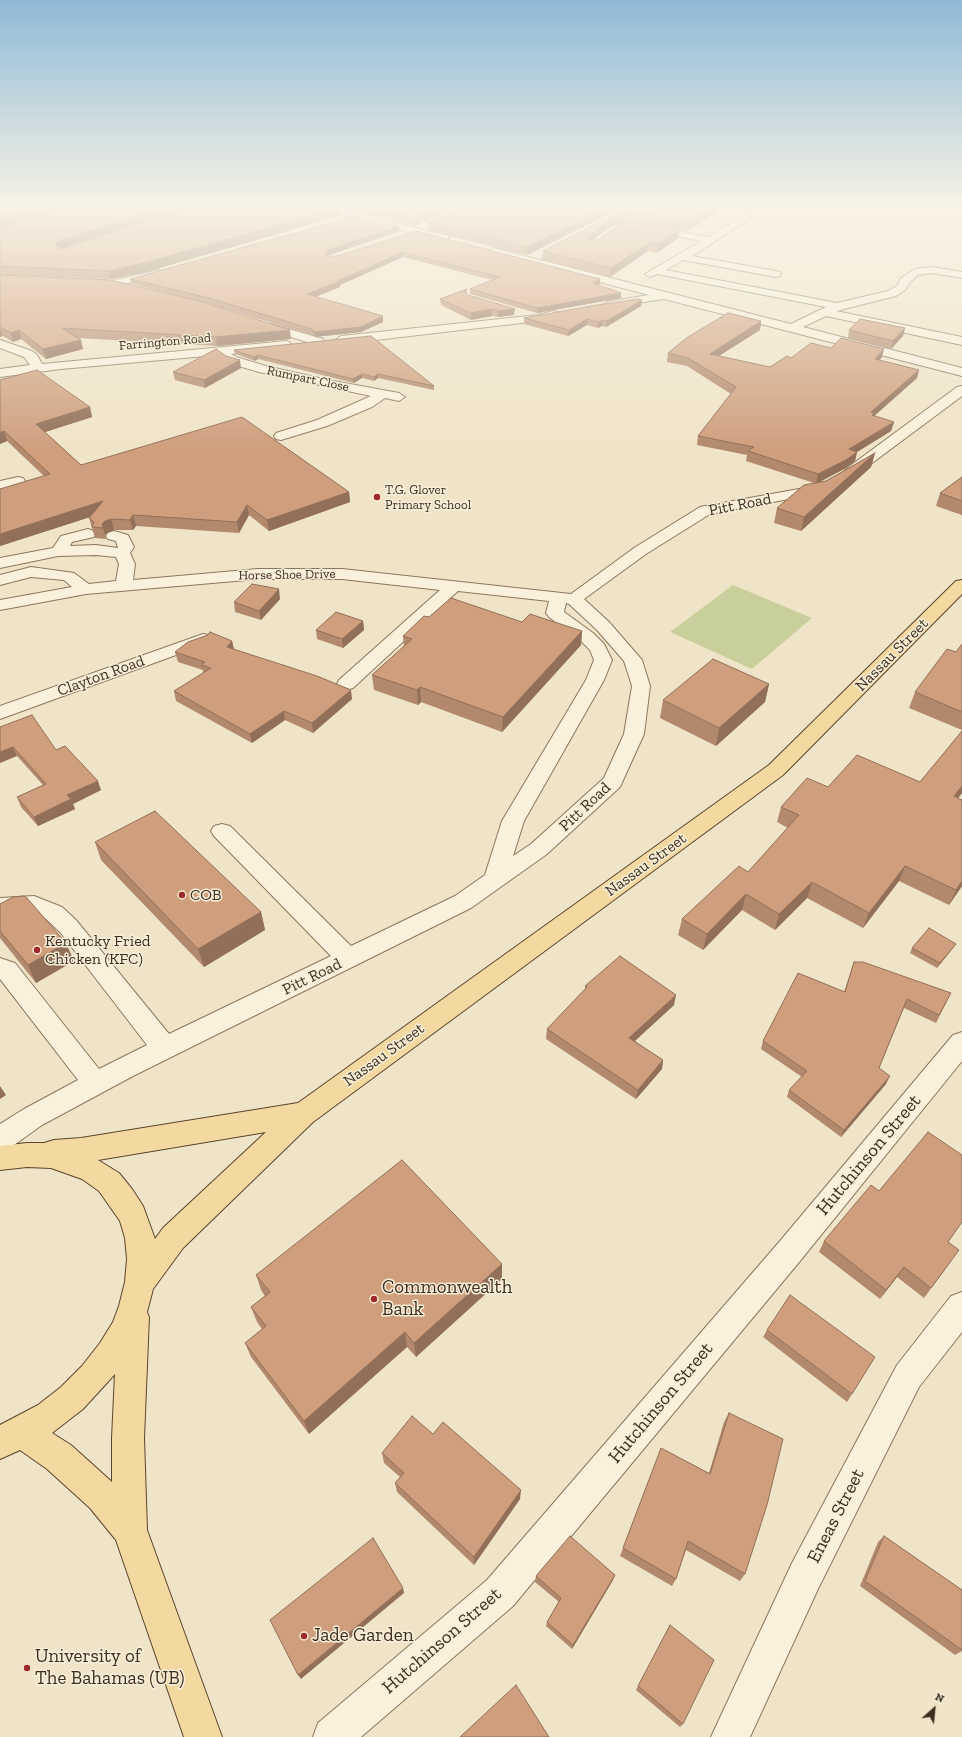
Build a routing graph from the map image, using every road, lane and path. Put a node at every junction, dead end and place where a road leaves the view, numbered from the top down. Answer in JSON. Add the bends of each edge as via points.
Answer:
{"nodes":[{"id":1,"x":129,"y":288,"type":"edge"},
{"id":2,"x":637,"y":288,"type":"edge"},
{"id":3,"x":744,"y":288,"type":"edge"},
{"id":4,"x":901,"y":288,"type":"edge"},
{"id":5,"x":133,"y":289,"type":"edge"},
{"id":6,"x":666,"y":295,"type":"junction"},
{"id":7,"x":596,"y":306,"type":"edge"},
{"id":8,"x":837,"y":306,"type":"junction"},
{"id":9,"x":509,"y":309,"type":"edge"},
{"id":10,"x":824,"y":312,"type":"junction"},
{"id":11,"x":562,"y":313,"type":"edge"},
{"id":12,"x":539,"y":318,"type":"junction"},
{"id":13,"x":258,"y":323,"type":"edge"},
{"id":14,"x":793,"y":328,"type":"junction"},
{"id":15,"x":962,"y":341,"type":"edge"},
{"id":16,"x":319,"y":342,"type":"junction"},
{"id":17,"x":0,"y":344,"type":"edge"},
{"id":18,"x":220,"y":351,"type":"junction"},
{"id":19,"x":37,"y":367,"type":"junction"},
{"id":20,"x":962,"y":372,"type":"edge"},
{"id":21,"x":0,"y":373,"type":"edge"},
{"id":22,"x":962,"y":390,"type":"edge"},
{"id":23,"x":383,"y":394,"type":"junction"},
{"id":24,"x":399,"y":398,"type":"dead end"},
{"id":25,"x":281,"y":436,"type":"dead end"},
{"id":26,"x":18,"y":481,"type":"dead end"},
{"id":27,"x":0,"y":486,"type":"edge"},
{"id":28,"x":88,"y":534,"type":"edge"},
{"id":29,"x":114,"y":536,"type":"edge"},
{"id":30,"x":58,"y":551,"type":"junction"},
{"id":31,"x":122,"y":553,"type":"junction"},
{"id":32,"x":0,"y":563,"type":"edge"},
{"id":33,"x":0,"y":580,"type":"edge"},
{"id":34,"x":455,"y":585,"type":"junction"},
{"id":35,"x":962,"y":585,"type":"edge"},
{"id":36,"x":124,"y":586,"type":"junction"},
{"id":37,"x":86,"y":589,"type":"junction"},
{"id":38,"x":566,"y":598,"type":"junction"},
{"id":39,"x":0,"y":605,"type":"edge"},
{"id":40,"x":203,"y":639,"type":"edge"},
{"id":41,"x":346,"y":684,"type":"dead end"},
{"id":42,"x":0,"y":713,"type":"edge"},
{"id":43,"x":222,"y":831,"type":"dead end"},
{"id":44,"x":495,"y":880,"type":"junction"},
{"id":45,"x":0,"y":906,"type":"edge"},
{"id":46,"x":349,"y":959,"type":"junction"},
{"id":47,"x":0,"y":966,"type":"edge"},
{"id":48,"x":962,"y":1042,"type":"edge"},
{"id":49,"x":165,"y":1048,"type":"junction"},
{"id":50,"x":95,"y":1083,"type":"junction"},
{"id":51,"x":304,"y":1114,"type":"junction"},
{"id":52,"x":0,"y":1138,"type":"edge"},
{"id":53,"x":13,"y":1156,"type":"edge"},
{"id":54,"x":137,"y":1294,"type":"junction"},
{"id":55,"x":962,"y":1307,"type":"edge"},
{"id":56,"x":11,"y":1437,"type":"edge"},
{"id":57,"x":130,"y":1530,"type":"junction"},
{"id":58,"x":202,"y":1737,"type":"edge"},
{"id":59,"x":332,"y":1737,"type":"edge"},
{"id":60,"x":730,"y":1737,"type":"edge"}],
"edges":[{"from":1,"to":5,"type":"street"},
{"from":2,"to":6,"type":"street"},
{"from":3,"to":8,"type":"street"},
{"from":4,"to":8,"type":"street","via":[[892,294]]},
{"from":6,"to":7,"type":"street"},
{"from":6,"to":14,"type":"street"},
{"from":8,"to":10,"type":"street"},
{"from":9,"to":12,"type":"street"},
{"from":10,"to":14,"type":"street"},
{"from":10,"to":15,"type":"street"},
{"from":11,"to":12,"type":"street","name":"Farrington Road"},
{"from":12,"to":16,"type":"street","name":"Farrington Road"},
{"from":13,"to":16,"type":"street"},
{"from":14,"to":20,"type":"street"},
{"from":16,"to":18,"type":"street","name":"Farrington Road"},
{"from":17,"to":19,"type":"street","via":[[28,354]]},
{"from":18,"to":19,"type":"street","name":"Farrington Road"},
{"from":18,"to":23,"type":"street","name":"Rumpart Close","via":[[232,360],[263,369]]},
{"from":19,"to":21,"type":"street","name":"Farrington Road"},
{"from":22,"to":38,"type":"street","name":"Pitt Road","via":[[850,473],[817,491],[705,510]]},
{"from":23,"to":24,"type":"street","name":"Rumpart Close"},
{"from":23,"to":25,"type":"street","via":[[367,404],[322,423]]},
{"from":26,"to":27,"type":"street"},
{"from":28,"to":30,"type":"street","via":[[67,539]]},
{"from":29,"to":31,"type":"street","via":[[122,538],[126,547]]},
{"from":30,"to":31,"type":"street","via":[[96,550]]},
{"from":30,"to":32,"type":"street"},
{"from":31,"to":36,"type":"street","via":[[127,564]]},
{"from":33,"to":37,"type":"street","via":[[31,572],[68,576]]},
{"from":34,"to":36,"type":"street","name":"Horse Shoe Drive","via":[[342,574],[258,574]]},
{"from":34,"to":38,"type":"street","name":"Horse Shoe Drive"},
{"from":34,"to":41,"type":"street"},
{"from":35,"to":51,"type":"main road","name":"Nassau Street","via":[[776,770]]},
{"from":36,"to":37,"type":"street","name":"Horse Shoe Drive"},
{"from":37,"to":39,"type":"street","name":"Horse Shoe Drive"},
{"from":38,"to":44,"type":"street","via":[[555,613],[588,637],[598,648],[603,660],[595,680],[513,821]]},
{"from":38,"to":44,"type":"street","name":"Pitt Road","via":[[602,626],[634,660],[641,686],[634,734],[613,782],[540,849]]},
{"from":40,"to":42,"type":"street","name":"Clayton Road"},
{"from":43,"to":46,"type":"street"},
{"from":44,"to":46,"type":"street","name":"Pitt Road","via":[[463,902]]},
{"from":45,"to":49,"type":"street","via":[[34,904],[54,913],[68,926]]},
{"from":46,"to":49,"type":"street","name":"Pitt Road"},
{"from":47,"to":50,"type":"street","via":[[11,976]]},
{"from":48,"to":59,"type":"street","name":"Hutchinson Street","via":[[500,1593]]},
{"from":49,"to":50,"type":"street","name":"Pitt Road"},
{"from":50,"to":52,"type":"street","name":"Pitt Road"},
{"from":51,"to":53,"type":"main road","via":[[81,1150]]},
{"from":51,"to":54,"type":"main road","name":"Nassau Street","via":[[174,1238]]},
{"from":53,"to":54,"type":"main road","via":[[50,1156],[92,1170],[109,1182],[133,1216],[140,1238],[142,1259]]},
{"from":54,"to":56,"type":"main road","via":[[125,1331],[93,1377],[49,1416]]},
{"from":54,"to":57,"type":"main road","via":[[128,1438]]},
{"from":55,"to":60,"type":"street","name":"Eneas Street","via":[[908,1376],[805,1576]]},
{"from":56,"to":57,"type":"main road","via":[[59,1457],[102,1496]]},
{"from":57,"to":58,"type":"main road"}]}
